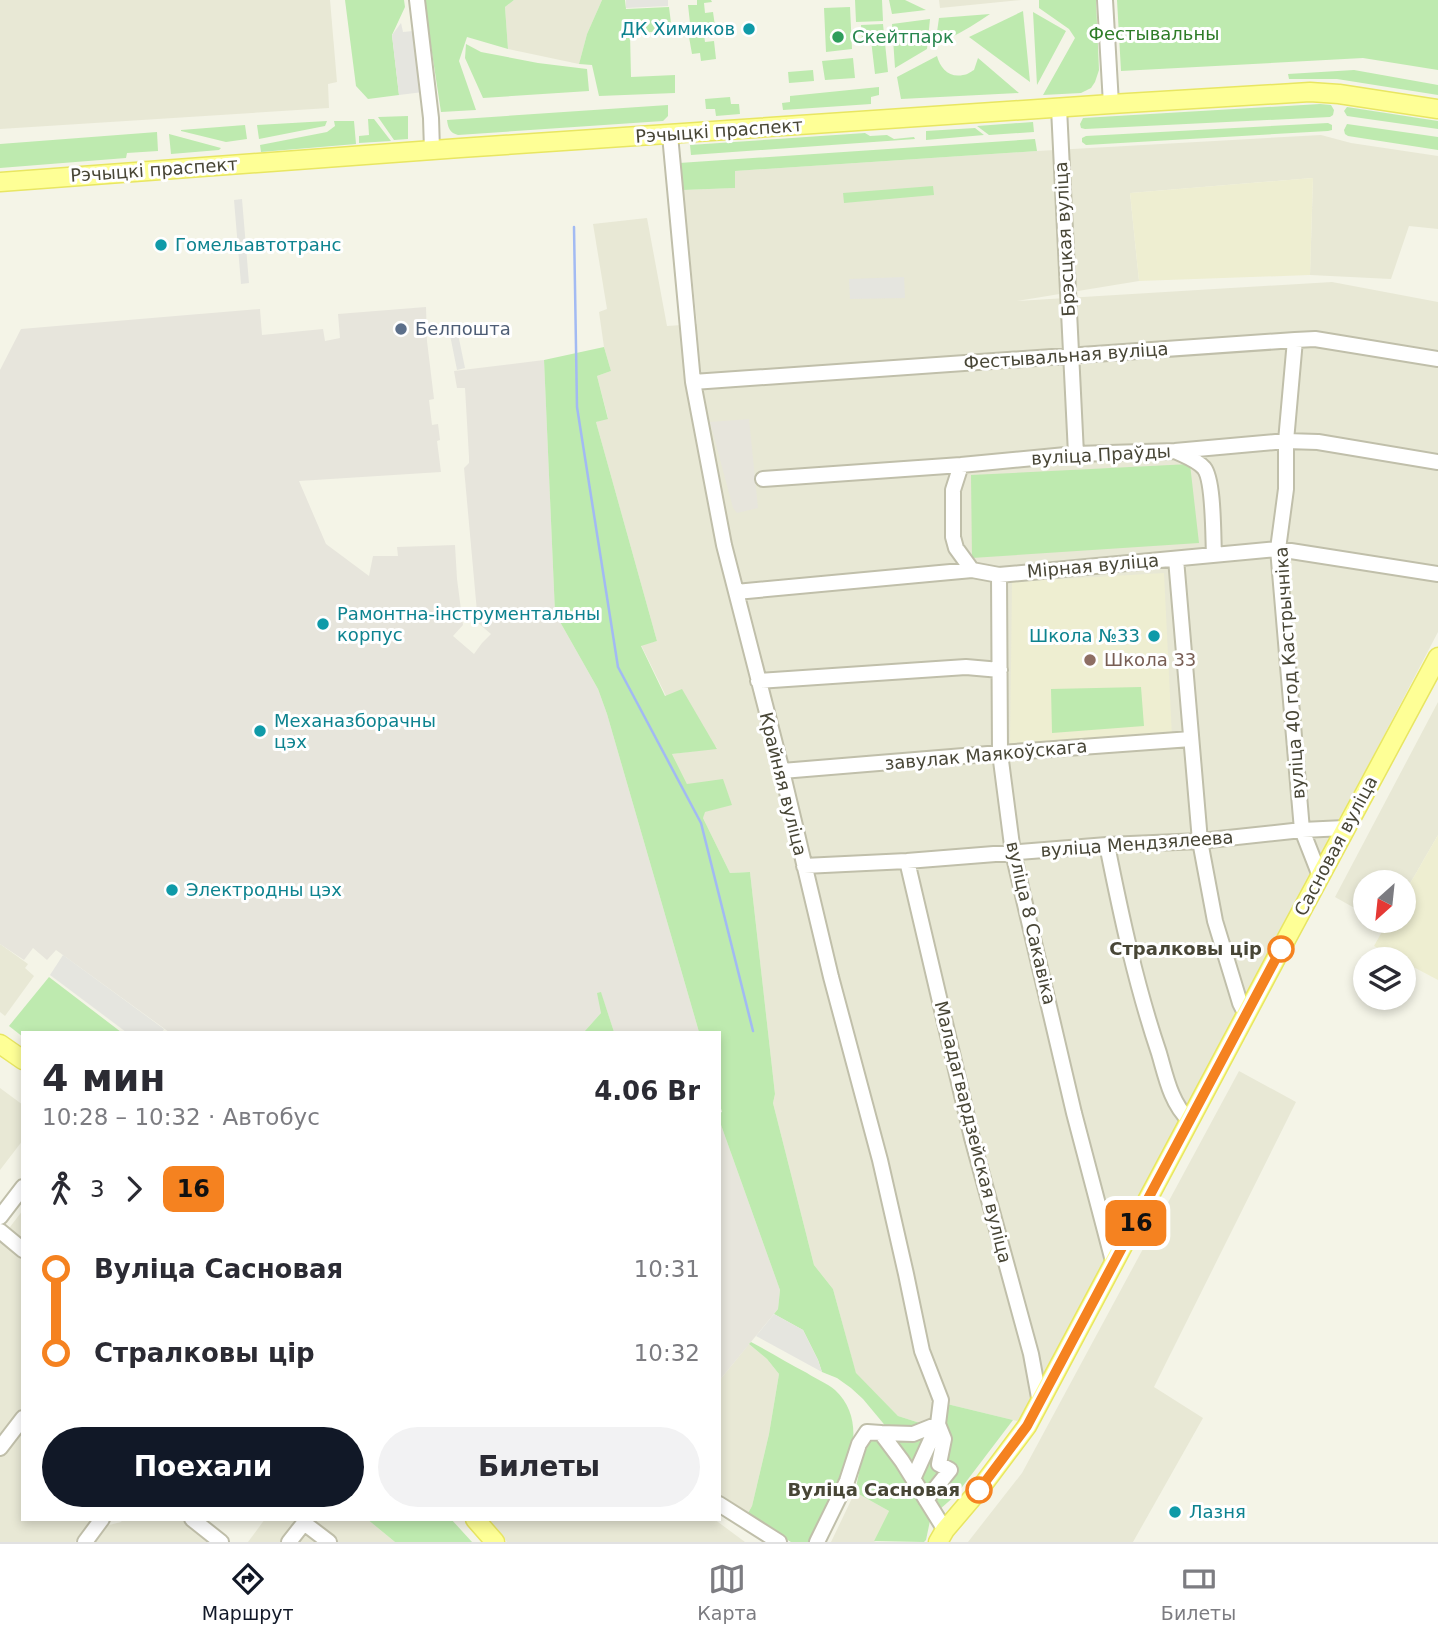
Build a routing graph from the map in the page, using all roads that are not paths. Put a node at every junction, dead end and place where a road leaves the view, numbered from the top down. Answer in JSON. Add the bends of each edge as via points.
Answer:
{"nodes":[{"id":1,"x":417,"y":0,"type":"edge"},
{"id":2,"x":1104,"y":0,"type":"edge"},
{"id":3,"x":1111,"y":104,"type":"junction"},
{"id":4,"x":1059,"y":107,"type":"junction"},
{"id":5,"x":1438,"y":109,"type":"edge"},
{"id":6,"x":670,"y":135,"type":"junction"},
{"id":7,"x":432,"y":150,"type":"junction"},
{"id":8,"x":0,"y":181,"type":"edge"},
{"id":9,"x":1295,"y":340,"type":"junction"},
{"id":10,"x":1071,"y":356,"type":"junction"},
{"id":11,"x":1438,"y":359,"type":"edge"},
{"id":12,"x":693,"y":382,"type":"junction"},
{"id":13,"x":1286,"y":441,"type":"junction"},
{"id":14,"x":1175,"y":451,"type":"junction"},
{"id":15,"x":1076,"y":454,"type":"junction"},
{"id":16,"x":1438,"y":462,"type":"edge"},
{"id":17,"x":961,"y":466,"type":"junction"},
{"id":18,"x":763,"y":479,"type":"dead end"},
{"id":19,"x":1278,"y":549,"type":"junction"},
{"id":20,"x":1214,"y":555,"type":"junction"},
{"id":21,"x":1176,"y":559,"type":"junction"},
{"id":22,"x":972,"y":570,"type":"junction"},
{"id":23,"x":1438,"y":574,"type":"edge"},
{"id":24,"x":999,"y":575,"type":"junction"},
{"id":25,"x":736,"y":592,"type":"junction"},
{"id":26,"x":1438,"y":657,"type":"edge"},
{"id":27,"x":1000,"y":670,"type":"junction"},
{"id":28,"x":758,"y":681,"type":"junction"},
{"id":29,"x":1191,"y":739,"type":"junction"},
{"id":30,"x":1000,"y":752,"type":"junction"},
{"id":31,"x":782,"y":771,"type":"junction"},
{"id":32,"x":1345,"y":828,"type":"junction"},
{"id":33,"x":1302,"y":830,"type":"junction"},
{"id":34,"x":1200,"y":841,"type":"junction"},
{"id":35,"x":1107,"y":845,"type":"junction"},
{"id":36,"x":1013,"y":853,"type":"junction"},
{"id":37,"x":907,"y":862,"type":"junction"},
{"id":38,"x":804,"y":866,"type":"junction"},
{"id":39,"x":1320,"y":876,"type":"junction"},
{"id":40,"x":1246,"y":1015,"type":"junction"},
{"id":41,"x":0,"y":1044,"type":"edge"},
{"id":42,"x":21,"y":1059,"type":"edge"},
{"id":43,"x":1189,"y":1121,"type":"junction"},
{"id":44,"x":21,"y":1190,"type":"edge"},
{"id":45,"x":0,"y":1217,"type":"edge"},
{"id":46,"x":0,"y":1231,"type":"edge"},
{"id":47,"x":21,"y":1248,"type":"edge"},
{"id":48,"x":1114,"y":1265,"type":"junction"},
{"id":49,"x":1040,"y":1403,"type":"junction"},
{"id":50,"x":21,"y":1421,"type":"edge"},
{"id":51,"x":938,"y":1424,"type":"junction"},
{"id":52,"x":874,"y":1432,"type":"junction"},
{"id":53,"x":0,"y":1448,"type":"edge"},
{"id":54,"x":913,"y":1479,"type":"junction"},
{"id":55,"x":926,"y":1500,"type":"junction"},
{"id":56,"x":721,"y":1505,"type":"edge"},
{"id":57,"x":101,"y":1521,"type":"edge"},
{"id":58,"x":195,"y":1521,"type":"edge"},
{"id":59,"x":477,"y":1521,"type":"edge"},
{"id":60,"x":942,"y":1536,"type":"edge"},
{"id":61,"x":85,"y":1542,"type":"edge"},
{"id":62,"x":221,"y":1542,"type":"edge"},
{"id":63,"x":289,"y":1542,"type":"edge"},
{"id":64,"x":329,"y":1542,"type":"edge"},
{"id":65,"x":495,"y":1542,"type":"edge"},
{"id":66,"x":779,"y":1542,"type":"edge"},
{"id":67,"x":817,"y":1542,"type":"edge"}],
"edges":[{"from":1,"to":7,"type":"street"},
{"from":2,"to":3,"type":"street"},
{"from":3,"to":4,"type":"main road","name":"Рэчыцкі праспект"},
{"from":3,"to":5,"type":"main road","name":"Рэчыцкі праспект","via":[[1310,92]]},
{"from":4,"to":6,"type":"main road","name":"Рэчыцкі праспект"},
{"from":4,"to":10,"type":"street","name":"Брэсцкая вуліца"},
{"from":6,"to":7,"type":"main road","name":"Рэчыцкі праспект"},
{"from":6,"to":12,"type":"street","name":"Крайняя вуліца"},
{"from":7,"to":8,"type":"main road","name":"Рэчыцкі праспект"},
{"from":9,"to":10,"type":"street","name":"Фестывальная вуліца"},
{"from":9,"to":11,"type":"street","name":"Фестывальная вуліца","via":[[1315,339]]},
{"from":9,"to":13,"type":"street","name":"вуліца 40 год Кастрычніка"},
{"from":10,"to":12,"type":"street","name":"Фестывальная вуліца"},
{"from":10,"to":15,"type":"street","name":"Брэсцкая вуліца"},
{"from":12,"to":25,"type":"street","name":"Крайняя вуліца"},
{"from":13,"to":14,"type":"street","name":"вуліца Праўды"},
{"from":13,"to":16,"type":"street","name":"вуліца Праўды"},
{"from":13,"to":19,"type":"street","name":"вуліца 40 год Кастрычніка","via":[[1286,489]]},
{"from":14,"to":15,"type":"street","name":"вуліца Праўды"},
{"from":14,"to":20,"type":"street","via":[[1205,469]]},
{"from":15,"to":17,"type":"street","name":"вуліца Праўды"},
{"from":17,"to":18,"type":"street","name":"вуліца Праўды"},
{"from":17,"to":22,"type":"street","via":[[953,490],[953,537]]},
{"from":19,"to":20,"type":"street","name":"Мірная вуліца"},
{"from":19,"to":23,"type":"street","name":"Мірная вуліца"},
{"from":19,"to":33,"type":"street","name":"вуліца 40 год Кастрычніка"},
{"from":20,"to":21,"type":"street","name":"Мірная вуліца"},
{"from":21,"to":24,"type":"street","name":"Мірная вуліца"},
{"from":21,"to":29,"type":"street"},
{"from":22,"to":24,"type":"street","name":"Мірная вуліца"},
{"from":22,"to":25,"type":"street","name":"Мірная вуліца"},
{"from":24,"to":27,"type":"street","name":"вуліца 8 Сакавіка"},
{"from":25,"to":28,"type":"street","name":"Крайняя вуліца"},
{"from":26,"to":32,"type":"main road","name":"Сасновая вуліца"},
{"from":27,"to":28,"type":"street","via":[[966,667]]},
{"from":27,"to":30,"type":"street","name":"вуліца 8 Сакавіка"},
{"from":28,"to":31,"type":"street","name":"Крайняя вуліца"},
{"from":29,"to":30,"type":"street","name":"завулак Маякоўскага"},
{"from":29,"to":34,"type":"street"},
{"from":30,"to":31,"type":"street","name":"завулак Маякоўскага"},
{"from":30,"to":36,"type":"street","name":"вуліца 8 Сакавіка"},
{"from":31,"to":38,"type":"street","name":"Крайняя вуліца"},
{"from":32,"to":33,"type":"street","name":"вуліца Мендзялеева"},
{"from":32,"to":39,"type":"main road","name":"Сасновая вуліца"},
{"from":33,"to":34,"type":"street","name":"вуліца Мендзялеева"},
{"from":33,"to":39,"type":"street","name":"вуліца 40 год Кастрычніка"},
{"from":34,"to":35,"type":"street","name":"вуліца Мендзялеева"},
{"from":34,"to":40,"type":"street","via":[[1215,920]]},
{"from":35,"to":36,"type":"street","name":"вуліца Мендзялеева"},
{"from":35,"to":43,"type":"street","via":[[1146,1014],[1169,1088]]},
{"from":36,"to":37,"type":"street","name":"вуліца Мендзялеева"},
{"from":36,"to":48,"type":"street","name":"вуліца 8 Сакавіка"},
{"from":37,"to":38,"type":"street","name":"вуліца Мендзялеева"},
{"from":37,"to":49,"type":"street","name":"Маладагвардзейская вуліца"},
{"from":38,"to":51,"type":"street","name":"Крайняя вуліца","via":[[880,1160],[922,1351],[940,1400]]},
{"from":39,"to":40,"type":"main road","name":"Сасновая вуліца"},
{"from":40,"to":43,"type":"main road","name":"Сасновая вуліца"},
{"from":41,"to":42,"type":"main road"},
{"from":43,"to":48,"type":"main road","name":"Сасновая вуліца"},
{"from":44,"to":45,"type":"street"},
{"from":46,"to":47,"type":"street"},
{"from":48,"to":49,"type":"main road","name":"Сасновая вуліца"},
{"from":49,"to":60,"type":"main road","name":"Сасновая вуліца","via":[[1007,1455]]},
{"from":50,"to":53,"type":"street"},
{"from":51,"to":52,"type":"street","via":[[913,1434]]},
{"from":51,"to":54,"type":"street","name":"Крайняя вуліца"},
{"from":51,"to":55,"type":"street","name":"Крайняя вуліца","via":[[944,1439],[939,1464],[950,1469]]},
{"from":52,"to":54,"type":"street"},
{"from":52,"to":67,"type":"street","via":[[859,1444],[847,1481]]},
{"from":54,"to":55,"type":"street"},
{"from":55,"to":60,"type":"street"},
{"from":56,"to":66,"type":"street"},
{"from":57,"to":61,"type":"street"},
{"from":58,"to":62,"type":"street"},
{"from":59,"to":65,"type":"main road"},
{"from":63,"to":64,"type":"street","via":[[304,1523]]}]}
